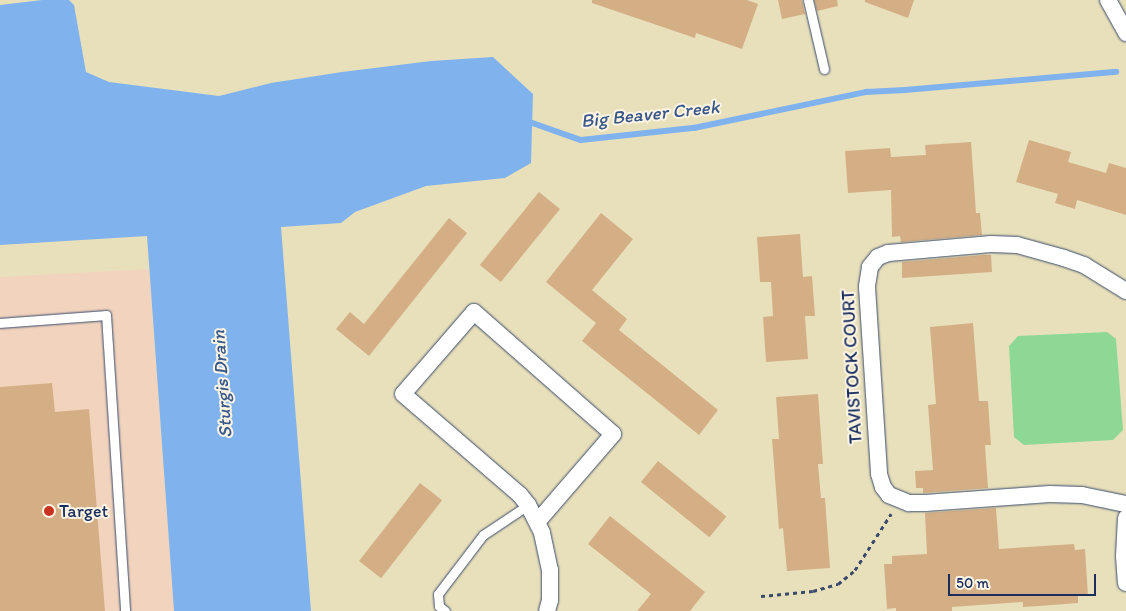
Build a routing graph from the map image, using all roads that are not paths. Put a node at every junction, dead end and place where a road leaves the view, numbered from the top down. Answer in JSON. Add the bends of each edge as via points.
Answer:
{"nodes":[{"id":1,"x":808,"y":0,"type":"edge"},
{"id":2,"x":1108,"y":0,"type":"edge"},
{"id":3,"x":1123,"y":23,"type":"edge"},
{"id":4,"x":824,"y":70,"type":"dead end"},
{"id":5,"x":1126,"y":291,"type":"edge"},
{"id":6,"x":0,"y":323,"type":"edge"},
{"id":7,"x":1126,"y":504,"type":"edge"},
{"id":8,"x":528,"y":505,"type":"junction"},
{"id":9,"x":1126,"y":518,"type":"edge"},
{"id":10,"x":538,"y":521,"type":"junction"},
{"id":11,"x":1126,"y":583,"type":"edge"},
{"id":12,"x":125,"y":611,"type":"edge"},
{"id":13,"x":445,"y":611,"type":"edge"},
{"id":14,"x":547,"y":611,"type":"edge"}],
"edges":[{"from":1,"to":4,"type":"lane"},
{"from":2,"to":3,"type":"street"},
{"from":5,"to":7,"type":"street","name":"TAVISTOCK COURT","via":[[1084,265],[1017,245],[991,244],[902,250],[878,257],[870,267],[867,287],[879,474],[889,495],[898,500],[925,503],[1068,494]]},
{"from":6,"to":12,"type":"lane","via":[[106,316]]},
{"from":8,"to":10,"type":"street"},
{"from":8,"to":10,"type":"street","via":[[403,394],[474,312],[613,434]]},
{"from":8,"to":13,"type":"lane","via":[[483,535],[438,594],[439,606]]},
{"from":9,"to":11,"type":"street"},
{"from":10,"to":14,"type":"street","via":[[550,570]]}]}
